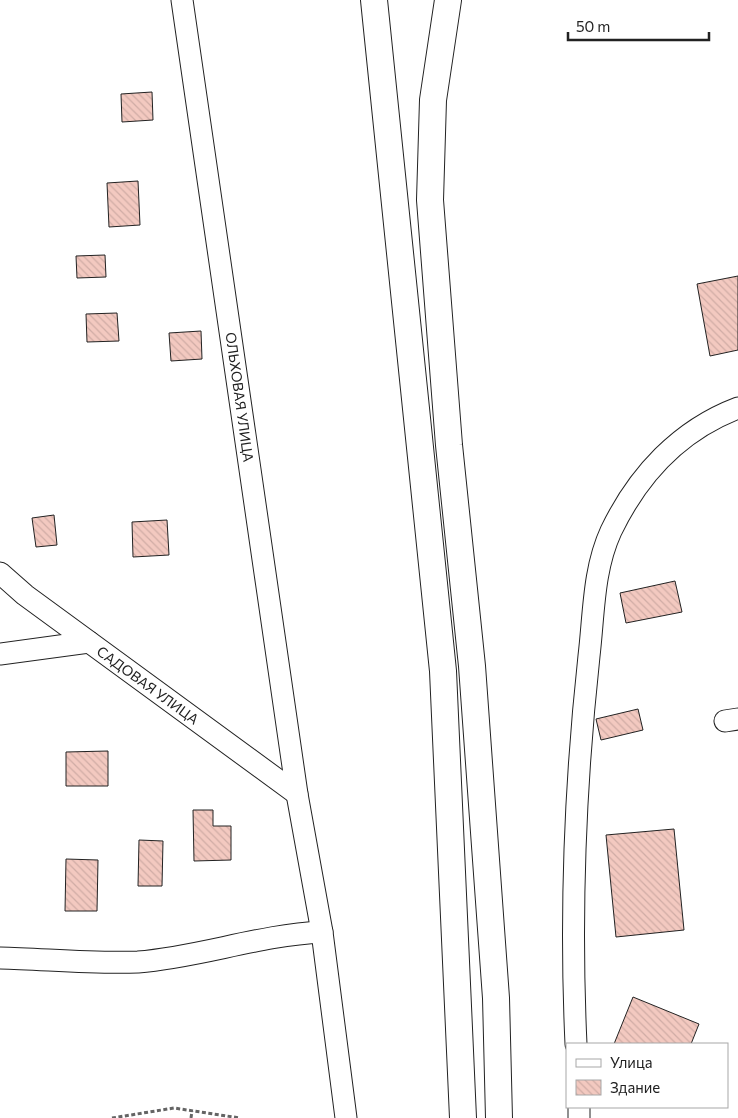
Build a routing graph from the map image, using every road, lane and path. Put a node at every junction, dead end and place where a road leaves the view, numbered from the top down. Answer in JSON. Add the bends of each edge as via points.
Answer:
{"nodes":[{"id":1,"x":182,"y":0,"type":"edge"},
{"id":2,"x":374,"y":0,"type":"edge"},
{"id":3,"x":448,"y":0,"type":"edge"},
{"id":4,"x":738,"y":408,"type":"edge"},
{"id":5,"x":0,"y":573,"type":"edge"},
{"id":6,"x":89,"y":642,"type":"junction"},
{"id":7,"x":0,"y":654,"type":"edge"},
{"id":8,"x":297,"y":794,"type":"junction"},
{"id":9,"x":322,"y":932,"type":"junction"},
{"id":10,"x":0,"y":958,"type":"edge"},
{"id":11,"x":460,"y":1037,"type":"junction"},
{"id":12,"x":576,"y":1043,"type":"edge"},
{"id":13,"x":192,"y":1111,"type":"junction"},
{"id":14,"x":112,"y":1118,"type":"edge"},
{"id":15,"x":191,"y":1118,"type":"edge"},
{"id":16,"x":240,"y":1118,"type":"edge"},
{"id":17,"x":346,"y":1118,"type":"edge"},
{"id":18,"x":459,"y":1118,"type":"edge"},
{"id":19,"x":463,"y":1118,"type":"edge"},
{"id":20,"x":499,"y":1118,"type":"edge"}],
"edges":[{"from":1,"to":8,"type":"street","name":"ОЛЬХОВАЯ УЛИЦА"},
{"from":2,"to":11,"type":"main road","via":[[443,671]]},
{"from":3,"to":20,"type":"main road","via":[[433,100],[430,200],[449,444],[472,675],[496,998]]},
{"from":4,"to":12,"type":"street","via":[[697,429],[672,447],[653,467],[629,497],[610,532],[595,583],[582,721],[572,903]]},
{"from":5,"to":6,"type":"street","name":"САДОВАЯ УЛИЦА"},
{"from":6,"to":7,"type":"street"},
{"from":6,"to":8,"type":"street","name":"САДОВАЯ УЛИЦА"},
{"from":8,"to":9,"type":"street","name":"ОЛЬХОВАЯ УЛИЦА"},
{"from":9,"to":10,"type":"street","via":[[289,933],[211,951],[137,962]]},
{"from":9,"to":17,"type":"street","name":"ОЛЬХОВАЯ УЛИЦА"},
{"from":11,"to":18,"type":"street"},
{"from":11,"to":19,"type":"main road"},
{"from":13,"to":14,"type":"path","via":[[174,1108]]},
{"from":13,"to":15,"type":"path"},
{"from":13,"to":16,"type":"path"}]}
